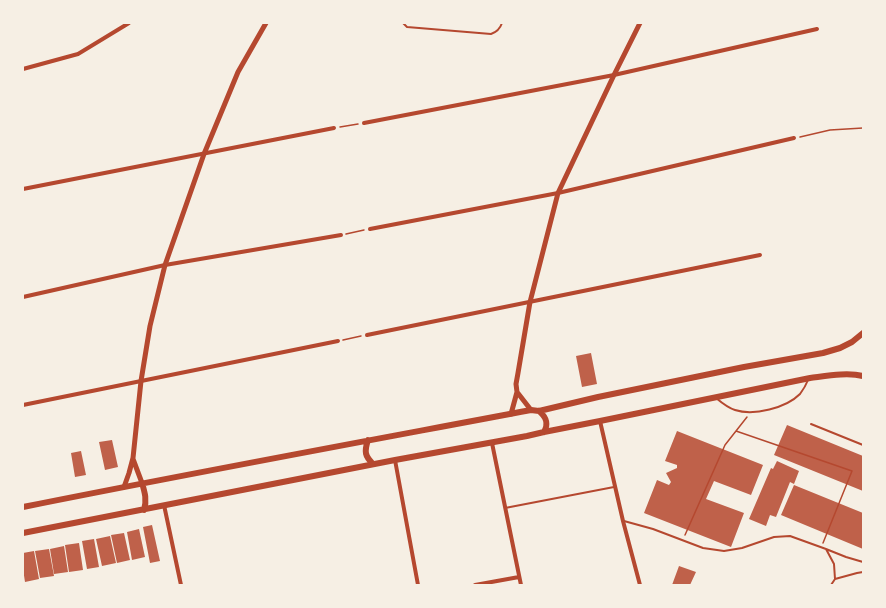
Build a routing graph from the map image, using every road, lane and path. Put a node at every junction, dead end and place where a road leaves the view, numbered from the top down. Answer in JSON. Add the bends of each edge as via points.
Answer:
{"nodes":[{"id":1,"x":129,"y":23,"type":"edge"},
{"id":2,"x":266,"y":23,"type":"edge"},
{"id":3,"x":403,"y":23,"type":"edge"},
{"id":4,"x":502,"y":23,"type":"edge"},
{"id":5,"x":640,"y":23,"type":"edge"},
{"id":6,"x":817,"y":29,"type":"dead end"},
{"id":7,"x":23,"y":69,"type":"edge"},
{"id":8,"x":614,"y":75,"type":"junction"},
{"id":9,"x":364,"y":124,"type":"joint"},
{"id":10,"x":334,"y":128,"type":"joint"},
{"id":11,"x":863,"y":128,"type":"edge"},
{"id":12,"x":794,"y":138,"type":"joint"},
{"id":13,"x":204,"y":154,"type":"junction"},
{"id":14,"x":23,"y":189,"type":"edge"},
{"id":15,"x":558,"y":193,"type":"junction"},
{"id":16,"x":370,"y":229,"type":"joint"},
{"id":17,"x":342,"y":235,"type":"joint"},
{"id":18,"x":760,"y":254,"type":"dead end"},
{"id":19,"x":165,"y":265,"type":"junction"},
{"id":20,"x":23,"y":297,"type":"edge"},
{"id":21,"x":530,"y":302,"type":"junction"},
{"id":22,"x":863,"y":333,"type":"edge"},
{"id":23,"x":367,"y":335,"type":"joint"},
{"id":24,"x":338,"y":342,"type":"joint"},
{"id":25,"x":863,"y":376,"type":"edge"},
{"id":26,"x":810,"y":378,"type":"junction"},
{"id":27,"x":141,"y":381,"type":"junction"},
{"id":28,"x":517,"y":392,"type":"junction"},
{"id":29,"x":715,"y":398,"type":"junction"},
{"id":30,"x":23,"y":405,"type":"edge"},
{"id":31,"x":531,"y":410,"type":"junction"},
{"id":32,"x":539,"y":411,"type":"junction"},
{"id":33,"x":750,"y":412,"type":"junction"},
{"id":34,"x":511,"y":414,"type":"junction"},
{"id":35,"x":600,"y":421,"type":"junction"},
{"id":36,"x":811,"y":424,"type":"dead end"},
{"id":37,"x":736,"y":431,"type":"junction"},
{"id":38,"x":544,"y":432,"type":"junction"},
{"id":39,"x":368,"y":440,"type":"junction"},
{"id":40,"x":492,"y":443,"type":"junction"},
{"id":41,"x":863,"y":445,"type":"edge"},
{"id":42,"x":133,"y":458,"type":"junction"},
{"id":43,"x":395,"y":460,"type":"junction"},
{"id":44,"x":373,"y":464,"type":"junction"},
{"id":45,"x":142,"y":483,"type":"junction"},
{"id":46,"x":124,"y":487,"type":"junction"},
{"id":47,"x":615,"y":487,"type":"junction"},
{"id":48,"x":164,"y":505,"type":"junction"},
{"id":49,"x":23,"y":507,"type":"edge"},
{"id":50,"x":505,"y":508,"type":"junction"},
{"id":51,"x":144,"y":510,"type":"junction"},
{"id":52,"x":623,"y":521,"type":"junction"},
{"id":53,"x":23,"y":533,"type":"edge"},
{"id":54,"x":682,"y":540,"type":"junction"},
{"id":55,"x":821,"y":547,"type":"junction"},
{"id":56,"x":826,"y":549,"type":"junction"},
{"id":57,"x":863,"y":562,"type":"edge"},
{"id":58,"x":863,"y":572,"type":"edge"},
{"id":59,"x":519,"y":577,"type":"junction"},
{"id":60,"x":835,"y":579,"type":"junction"},
{"id":61,"x":182,"y":585,"type":"edge"},
{"id":62,"x":418,"y":585,"type":"edge"},
{"id":63,"x":476,"y":585,"type":"edge"},
{"id":64,"x":521,"y":585,"type":"edge"},
{"id":65,"x":640,"y":585,"type":"edge"},
{"id":66,"x":831,"y":585,"type":"edge"}],
"edges":[{"from":1,"to":7,"type":"street","via":[[78,54]]},
{"from":2,"to":13,"type":"street","via":[[238,72]]},
{"from":3,"to":4,"type":"lane","via":[[407,27],[491,34],[500,28]]},
{"from":5,"to":8,"type":"street"},
{"from":6,"to":8,"type":"street"},
{"from":8,"to":9,"type":"street"},
{"from":8,"to":15,"type":"street"},
{"from":9,"to":10,"type":"path"},
{"from":10,"to":13,"type":"street"},
{"from":11,"to":12,"type":"path","via":[[830,130]]},
{"from":12,"to":15,"type":"street"},
{"from":13,"to":14,"type":"street"},
{"from":13,"to":19,"type":"street"},
{"from":15,"to":16,"type":"street"},
{"from":15,"to":21,"type":"street"},
{"from":16,"to":17,"type":"path"},
{"from":17,"to":19,"type":"street"},
{"from":18,"to":21,"type":"street"},
{"from":19,"to":20,"type":"street"},
{"from":19,"to":27,"type":"street","via":[[150,326]]},
{"from":21,"to":23,"type":"street"},
{"from":21,"to":28,"type":"street","via":[[516,384]]},
{"from":22,"to":32,"type":"main road","via":[[852,342],[823,353],[606,395]]},
{"from":23,"to":24,"type":"path"},
{"from":24,"to":27,"type":"street"},
{"from":25,"to":26,"type":"main road"},
{"from":26,"to":29,"type":"main road"},
{"from":26,"to":33,"type":"lane","via":[[800,394],[788,402],[776,408]]},
{"from":27,"to":30,"type":"street"},
{"from":27,"to":42,"type":"street"},
{"from":28,"to":31,"type":"street"},
{"from":28,"to":34,"type":"street"},
{"from":29,"to":33,"type":"lane","via":[[736,410]]},
{"from":29,"to":35,"type":"main road"},
{"from":31,"to":32,"type":"main road"},
{"from":31,"to":34,"type":"main road"},
{"from":32,"to":38,"type":"main road","via":[[546,419],[547,426]]},
{"from":33,"to":37,"type":"path"},
{"from":34,"to":39,"type":"main road"},
{"from":35,"to":38,"type":"main road"},
{"from":35,"to":47,"type":"street"},
{"from":36,"to":41,"type":"lane"},
{"from":37,"to":54,"type":"path","via":[[725,445]]},
{"from":37,"to":55,"type":"path","via":[[852,471]]},
{"from":38,"to":40,"type":"main road"},
{"from":39,"to":44,"type":"main road","via":[[366,455]]},
{"from":39,"to":45,"type":"main road"},
{"from":40,"to":43,"type":"main road"},
{"from":40,"to":50,"type":"street"},
{"from":42,"to":45,"type":"street"},
{"from":42,"to":46,"type":"street"},
{"from":43,"to":44,"type":"main road"},
{"from":43,"to":62,"type":"street"},
{"from":44,"to":48,"type":"main road"},
{"from":45,"to":46,"type":"main road"},
{"from":45,"to":51,"type":"main road","via":[[146,494]]},
{"from":46,"to":49,"type":"main road"},
{"from":47,"to":50,"type":"lane"},
{"from":47,"to":52,"type":"street"},
{"from":48,"to":51,"type":"main road"},
{"from":48,"to":61,"type":"street"},
{"from":50,"to":59,"type":"street"},
{"from":51,"to":53,"type":"main road"},
{"from":52,"to":54,"type":"lane"},
{"from":52,"to":65,"type":"street"},
{"from":54,"to":55,"type":"lane","via":[[703,548],[724,551],[774,537],[790,536]]},
{"from":55,"to":56,"type":"lane"},
{"from":56,"to":57,"type":"lane"},
{"from":56,"to":60,"type":"lane","via":[[834,564]]},
{"from":58,"to":60,"type":"lane"},
{"from":59,"to":63,"type":"street"},
{"from":59,"to":64,"type":"street"},
{"from":60,"to":66,"type":"lane"}]}
